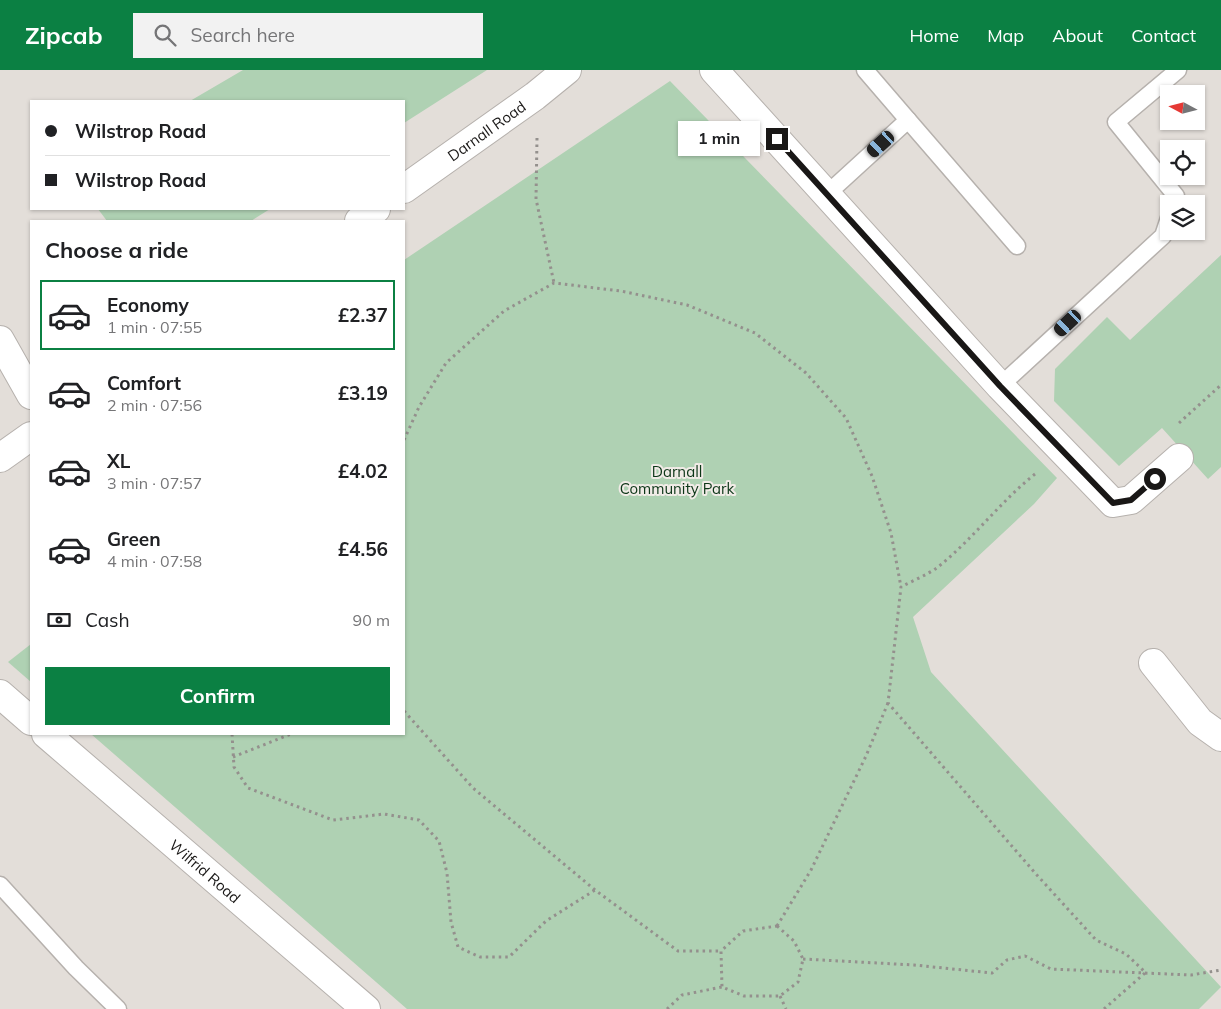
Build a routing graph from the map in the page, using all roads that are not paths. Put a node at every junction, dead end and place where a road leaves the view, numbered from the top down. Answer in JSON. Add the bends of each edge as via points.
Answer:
{"nodes":[{"id":1,"x":567,"y":70,"type":"edge"},
{"id":2,"x":714,"y":70,"type":"edge"},
{"id":3,"x":865,"y":70,"type":"edge"},
{"id":4,"x":1178,"y":70,"type":"edge"},
{"id":5,"x":908,"y":120,"type":"junction"},
{"id":6,"x":405,"y":188,"type":"edge"},
{"id":7,"x":826,"y":194,"type":"junction"},
{"id":8,"x":1175,"y":195,"type":"edge"},
{"id":9,"x":375,"y":210,"type":"edge"},
{"id":10,"x":360,"y":220,"type":"edge"},
{"id":11,"x":1160,"y":239,"type":"edge"},
{"id":12,"x":1018,"y":246,"type":"dead end"},
{"id":13,"x":0,"y":340,"type":"edge"},
{"id":14,"x":1000,"y":386,"type":"junction"},
{"id":15,"x":30,"y":393,"type":"edge"},
{"id":16,"x":30,"y":437,"type":"edge"},
{"id":17,"x":0,"y":458,"type":"edge"},
{"id":18,"x":1179,"y":458,"type":"road end"},
{"id":19,"x":1153,"y":663,"type":"dead end"},
{"id":20,"x":0,"y":694,"type":"edge"},
{"id":21,"x":30,"y":720,"type":"edge"},
{"id":22,"x":47,"y":735,"type":"edge"},
{"id":23,"x":1221,"y":737,"type":"edge"},
{"id":24,"x":0,"y":885,"type":"edge"},
{"id":25,"x":118,"y":1009,"type":"edge"},
{"id":26,"x":366,"y":1009,"type":"edge"}],
"edges":[{"from":1,"to":6,"type":"street","name":"Darnall Road"},
{"from":2,"to":7,"type":"street"},
{"from":3,"to":5,"type":"lane"},
{"from":4,"to":8,"type":"lane","via":[[1116,122]]},
{"from":5,"to":7,"type":"lane"},
{"from":5,"to":12,"type":"lane"},
{"from":7,"to":14,"type":"street"},
{"from":9,"to":10,"type":"street"},
{"from":11,"to":14,"type":"lane"},
{"from":13,"to":15,"type":"street"},
{"from":14,"to":18,"type":"street","via":[[1113,503],[1131,500]]},
{"from":16,"to":17,"type":"street"},
{"from":19,"to":23,"type":"street","via":[[1200,722]]},
{"from":20,"to":21,"type":"street"},
{"from":22,"to":26,"type":"street","name":"Wilfrid Road"},
{"from":24,"to":25,"type":"lane"}]}
